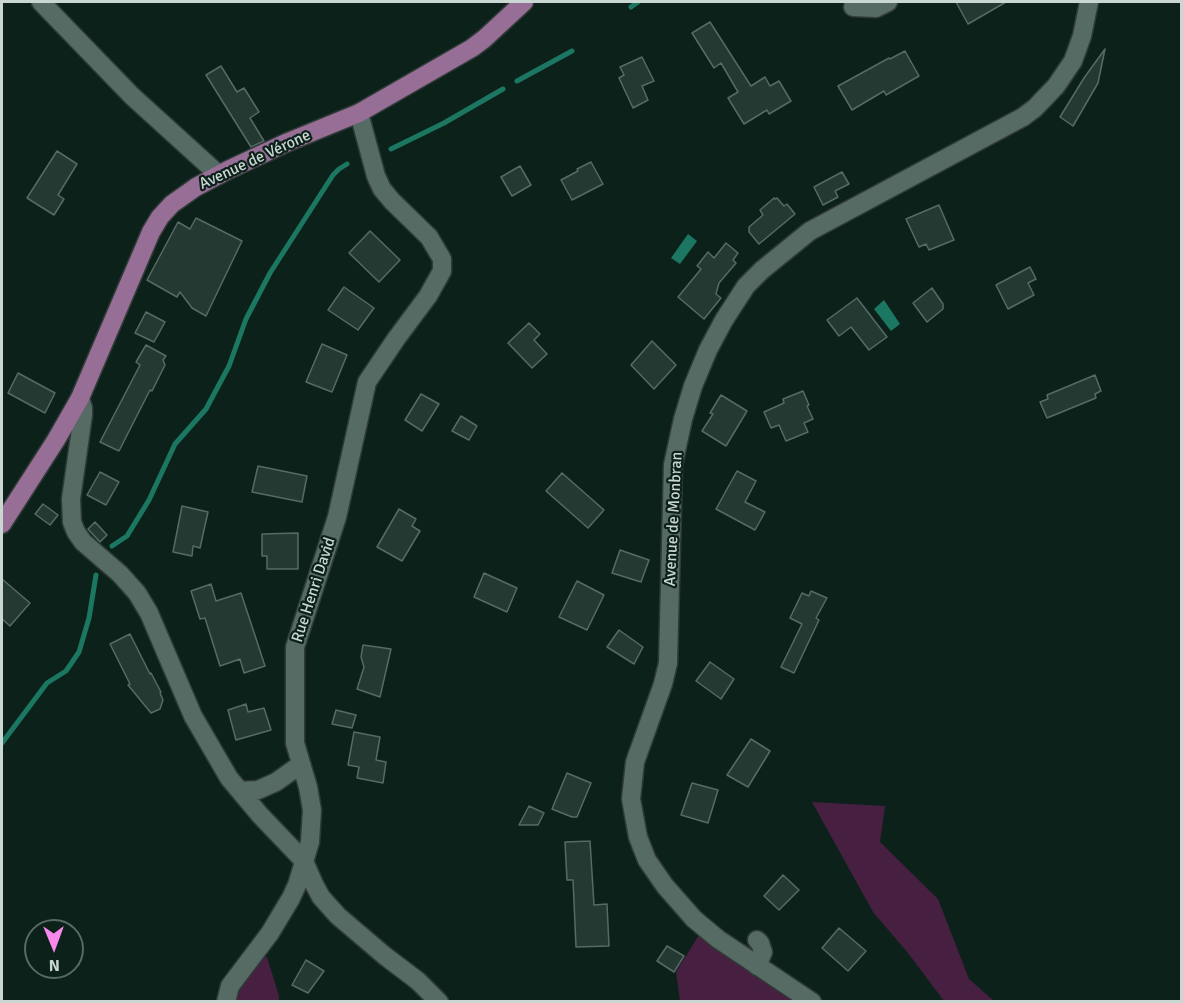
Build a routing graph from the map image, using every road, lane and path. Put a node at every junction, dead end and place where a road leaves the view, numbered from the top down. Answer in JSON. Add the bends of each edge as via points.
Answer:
{"nodes":[{"id":1,"x":41,"y":2,"type":"edge"},
{"id":2,"x":524,"y":2,"type":"edge"},
{"id":3,"x":888,"y":2,"type":"edge"},
{"id":4,"x":1089,"y":2,"type":"edge"},
{"id":5,"x":853,"y":7,"type":"dead end"},
{"id":6,"x":359,"y":113,"type":"junction"},
{"id":7,"x":219,"y":175,"type":"junction"},
{"id":8,"x":80,"y":398,"type":"junction"},
{"id":9,"x":2,"y":524,"type":"edge"},
{"id":10,"x":300,"y":765,"type":"junction"},
{"id":11,"x":240,"y":791,"type":"junction"},
{"id":12,"x":304,"y":861,"type":"junction"},
{"id":13,"x":757,"y":940,"type":"dead end"},
{"id":14,"x":757,"y":966,"type":"junction"},
{"id":15,"x":226,"y":1002,"type":"edge"},
{"id":16,"x":439,"y":1002,"type":"edge"},
{"id":17,"x":812,"y":1002,"type":"edge"}],
"edges":[{"from":1,"to":7,"type":"street","via":[[132,96]]},
{"from":2,"to":6,"type":"main road","name":"Avenue de Vérone","via":[[472,48]]},
{"from":3,"to":5,"type":"street","via":[[876,8]]},
{"from":4,"to":14,"type":"street","name":"Avenue de Monbran","via":[[1072,61],[1035,108],[810,231],[762,270],[746,286],[724,320],[693,386],[673,465],[668,663],[635,762],[631,799],[638,837],[647,860],[665,886],[694,919]]},
{"from":6,"to":7,"type":"main road","name":"Avenue de Vérone"},
{"from":6,"to":10,"type":"street","name":"Rue Henri David","via":[[382,189],[429,237],[442,259],[442,271],[368,382],[337,517],[295,647],[295,743]]},
{"from":7,"to":8,"type":"main road","name":"Avenue de Vérone","via":[[172,204],[160,217]]},
{"from":8,"to":9,"type":"main road","name":"Avenue de Vérone"},
{"from":8,"to":11,"type":"street","via":[[83,415],[71,499],[76,532],[137,593],[192,716],[223,771]]},
{"from":10,"to":11,"type":"street","via":[[258,790]]},
{"from":10,"to":12,"type":"street","name":"Rue Henri David","via":[[312,810]]},
{"from":11,"to":12,"type":"street"},
{"from":12,"to":15,"type":"street","name":"Rue Henri David","via":[[291,898],[230,986]]},
{"from":12,"to":16,"type":"street","via":[[321,897],[338,916]]},
{"from":13,"to":14,"type":"street","via":[[763,952]]},
{"from":14,"to":17,"type":"street","name":"Avenue de Monbran"}]}
